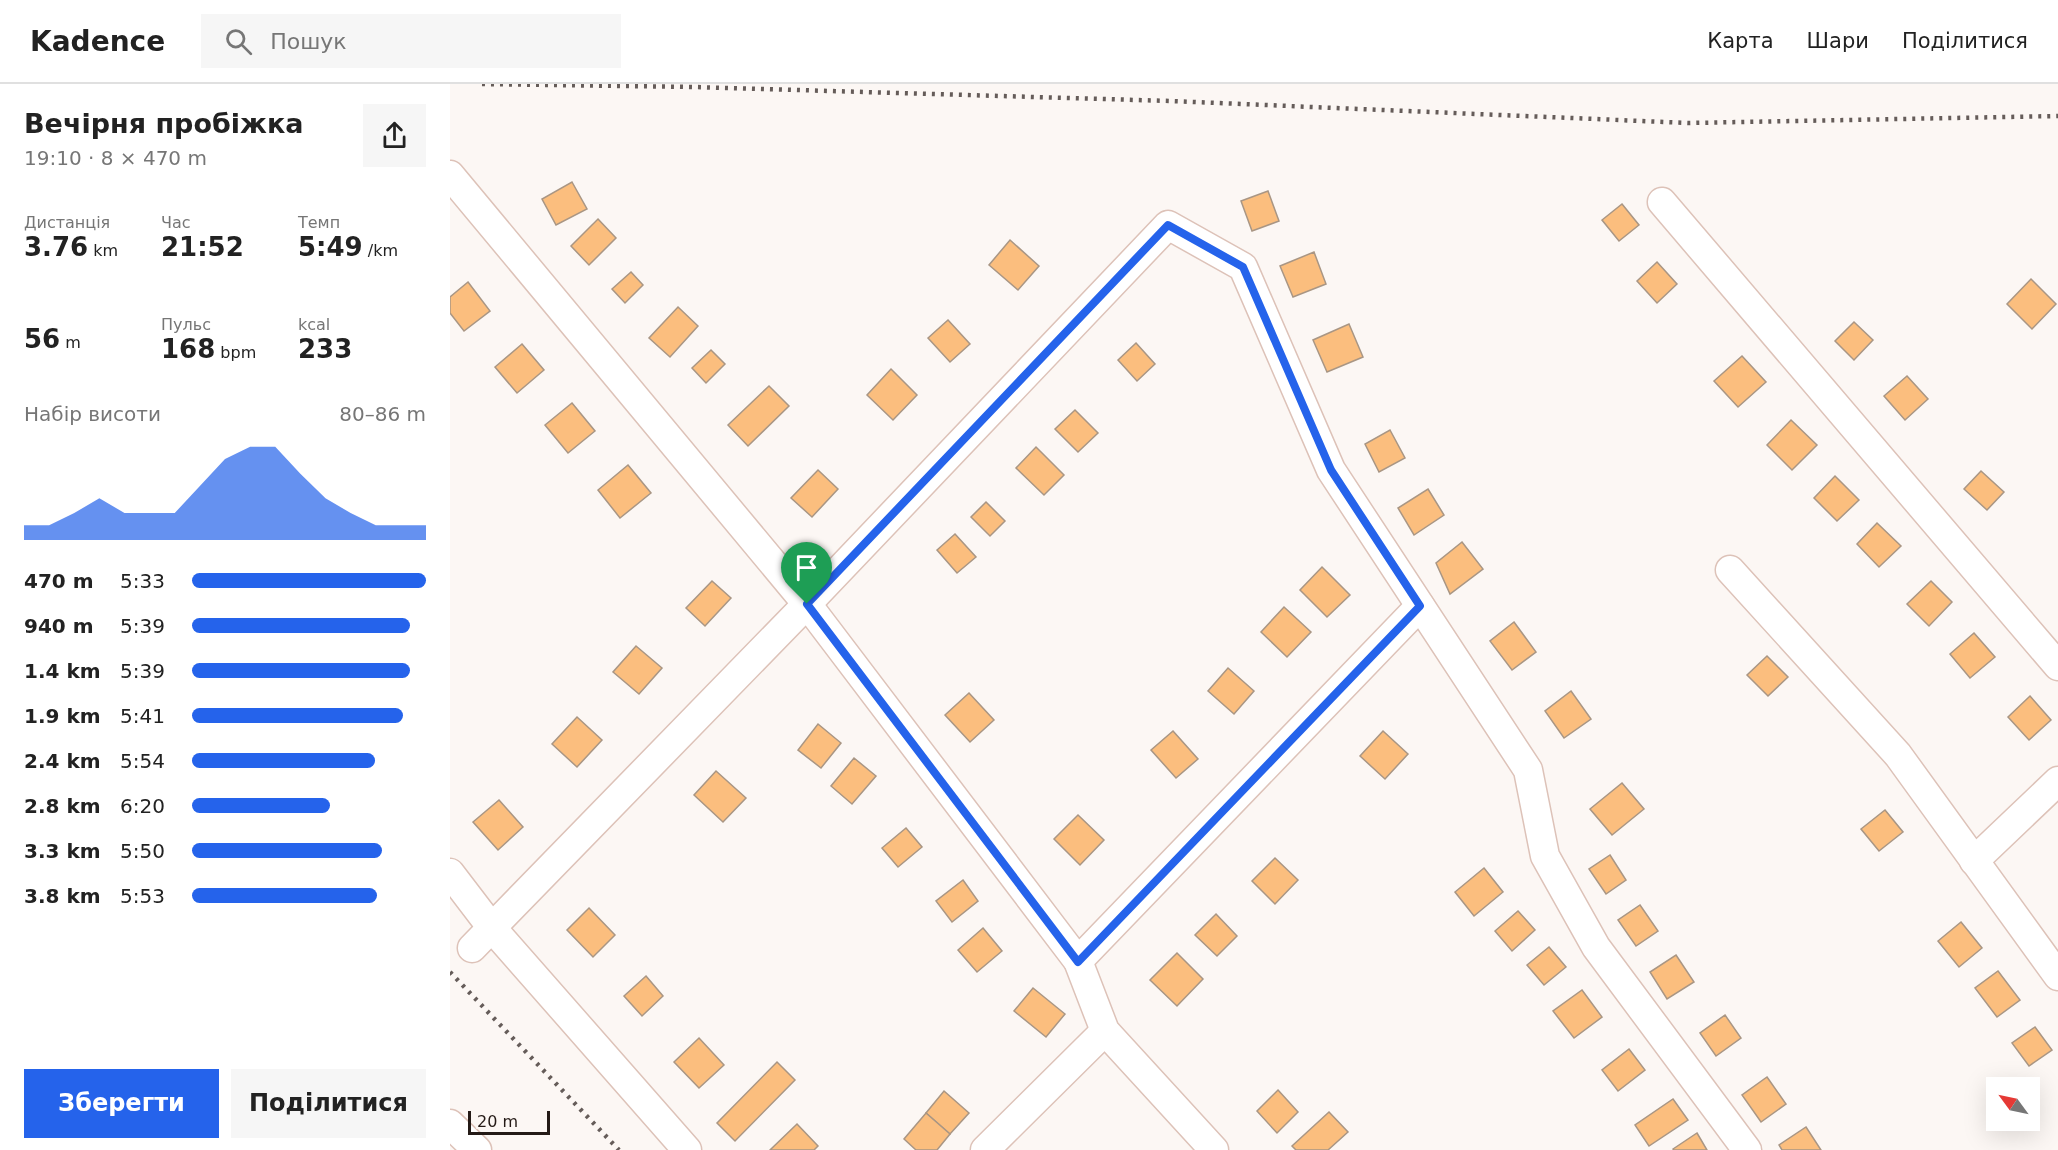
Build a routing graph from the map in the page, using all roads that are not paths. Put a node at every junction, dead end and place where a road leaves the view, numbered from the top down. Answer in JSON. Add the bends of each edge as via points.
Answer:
{"nodes":[{"id":1,"x":450,"y":176,"type":"edge"},
{"id":2,"x":1662,"y":201,"type":"dead end"},
{"id":3,"x":1730,"y":570,"type":"dead end"},
{"id":4,"x":807,"y":604,"type":"junction"},
{"id":5,"x":1420,"y":606,"type":"junction"},
{"id":6,"x":2058,"y":666,"type":"edge"},
{"id":7,"x":2058,"y":781,"type":"edge"},
{"id":8,"x":1974,"y":861,"type":"junction"},
{"id":9,"x":450,"y":873,"type":"edge"},
{"id":10,"x":492,"y":928,"type":"junction"},
{"id":11,"x":472,"y":948,"type":"dead end"},
{"id":12,"x":1078,"y":962,"type":"junction"},
{"id":13,"x":2058,"y":976,"type":"edge"},
{"id":14,"x":1105,"y":1030,"type":"junction"},
{"id":15,"x":450,"y":1124,"type":"edge"},
{"id":16,"x":477,"y":1150,"type":"edge"},
{"id":17,"x":687,"y":1150,"type":"edge"},
{"id":18,"x":985,"y":1150,"type":"edge"},
{"id":19,"x":1214,"y":1150,"type":"edge"},
{"id":20,"x":1747,"y":1150,"type":"edge"}],
"edges":[{"from":1,"to":4,"type":"street"},
{"from":2,"to":6,"type":"street"},
{"from":3,"to":8,"type":"street","via":[[1898,755]]},
{"from":4,"to":5,"type":"street","via":[[1168,225],[1243,267],[1331,470]]},
{"from":4,"to":10,"type":"street"},
{"from":4,"to":12,"type":"street"},
{"from":5,"to":12,"type":"street"},
{"from":5,"to":20,"type":"street","via":[[1528,770],[1545,856],[1596,947]]},
{"from":7,"to":8,"type":"street"},
{"from":8,"to":13,"type":"street"},
{"from":9,"to":10,"type":"street"},
{"from":10,"to":11,"type":"street"},
{"from":10,"to":17,"type":"street"},
{"from":12,"to":14,"type":"street"},
{"from":14,"to":18,"type":"street"},
{"from":14,"to":19,"type":"street"},
{"from":15,"to":16,"type":"street"}]}
